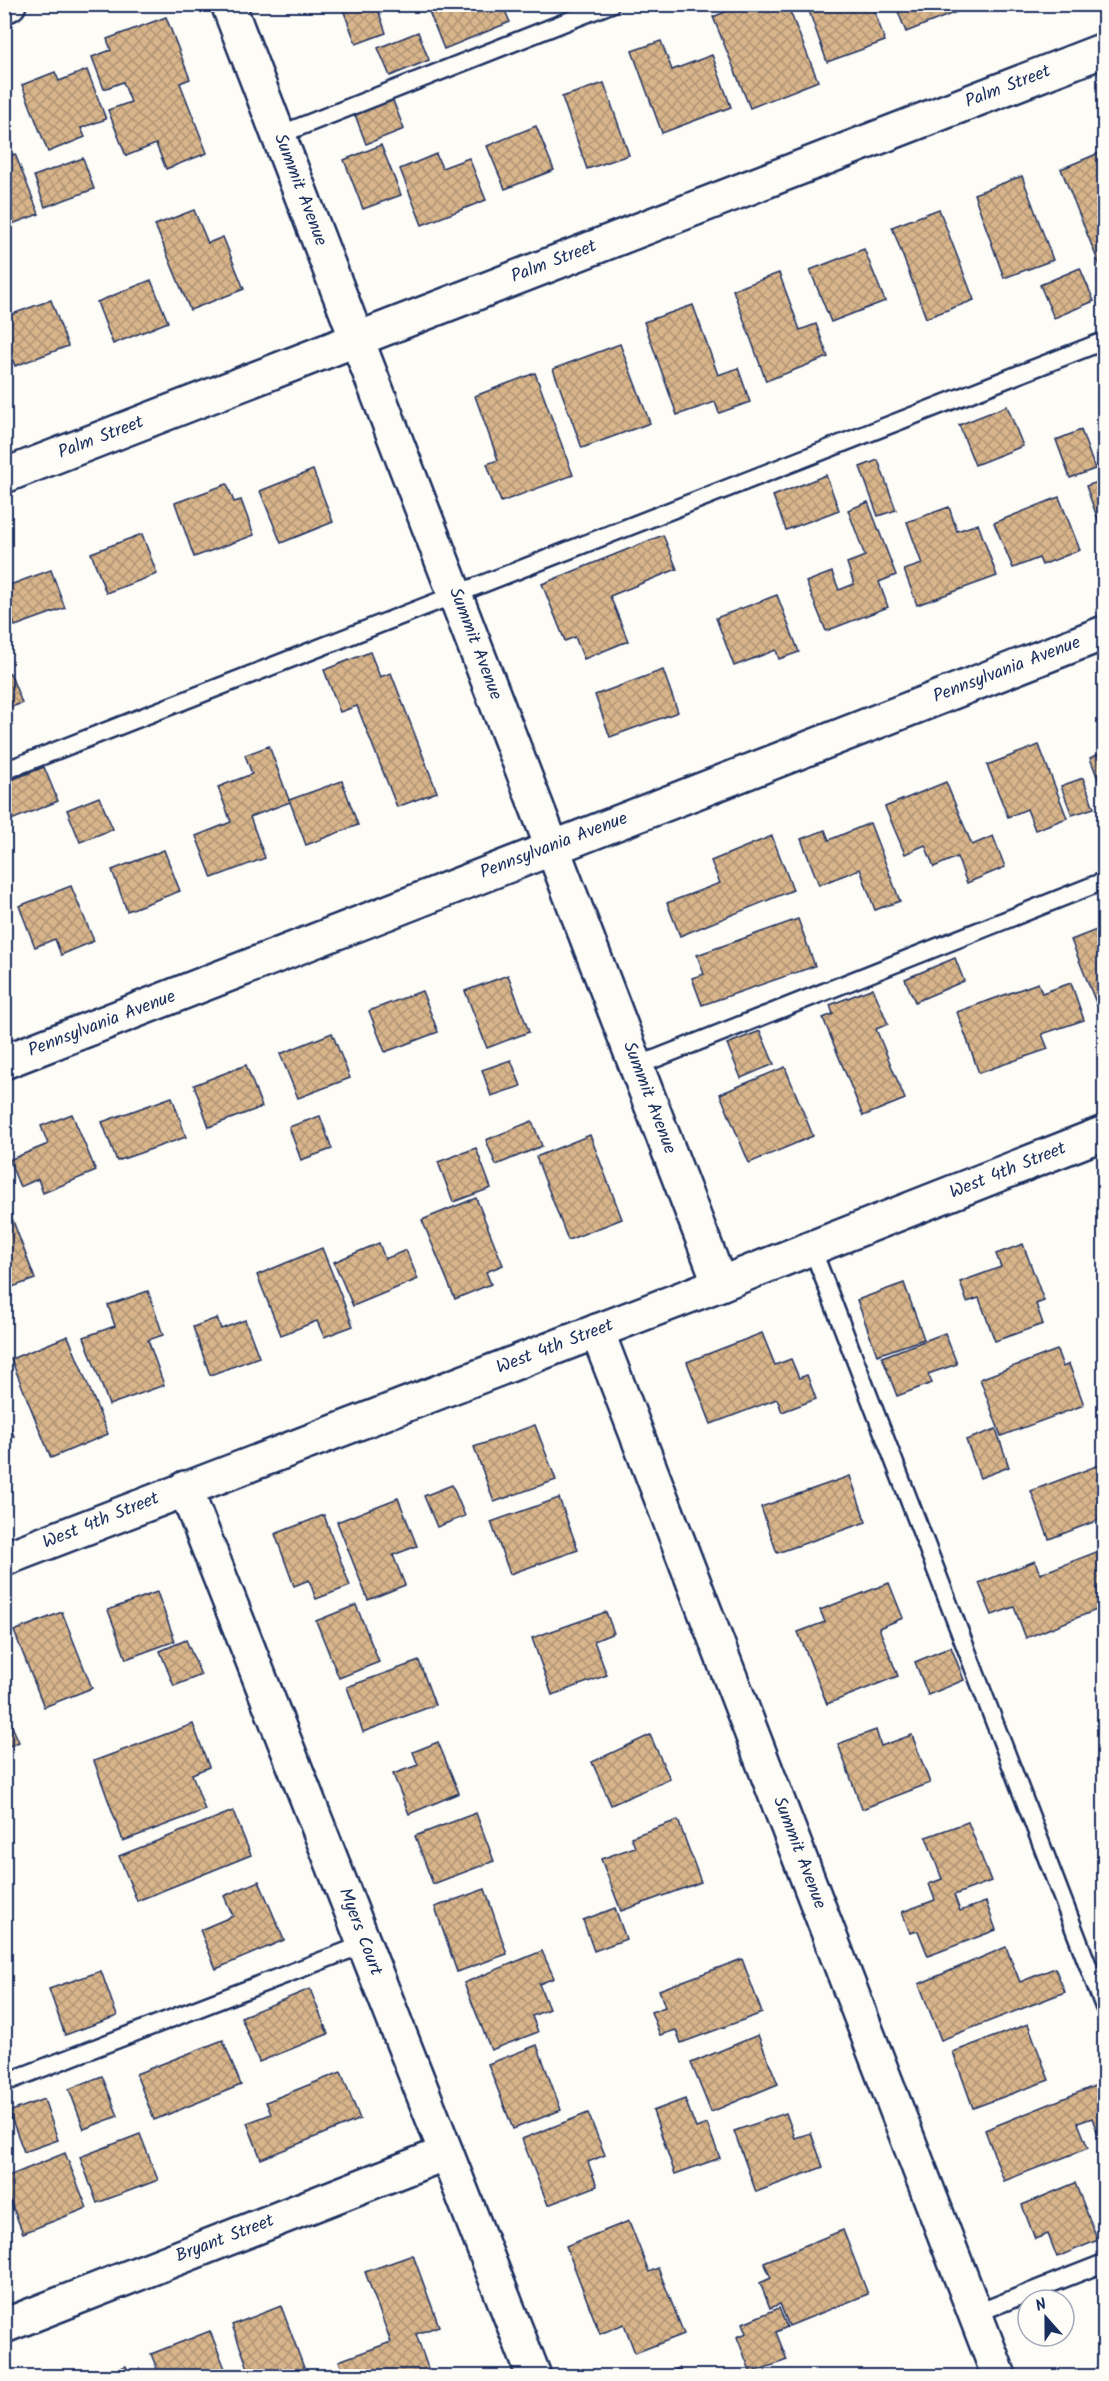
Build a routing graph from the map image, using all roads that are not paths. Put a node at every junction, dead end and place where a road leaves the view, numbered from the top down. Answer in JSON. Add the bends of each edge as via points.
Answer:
{"nodes":[{"id":1,"x":9,"y":4,"type":"edge"},
{"id":2,"x":228,"y":4,"type":"edge"},
{"id":3,"x":612,"y":4,"type":"edge"},
{"id":4,"x":4,"y":6,"type":"edge"},
{"id":5,"x":1104,"y":50,"type":"edge"},
{"id":6,"x":279,"y":135,"type":"junction"},
{"id":7,"x":357,"y":338,"type":"junction"},
{"id":8,"x":1104,"y":341,"type":"edge"},
{"id":9,"x":4,"y":476,"type":"edge"},
{"id":10,"x":456,"y":595,"type":"junction"},
{"id":11,"x":1104,"y":633,"type":"edge"},
{"id":12,"x":4,"y":771,"type":"edge"},
{"id":13,"x":554,"y":846,"type":"junction"},
{"id":14,"x":1104,"y":881,"type":"edge"},
{"id":15,"x":4,"y":1062,"type":"edge"},
{"id":16,"x":637,"y":1066,"type":"junction"},
{"id":17,"x":1103,"y":1138,"type":"edge"},
{"id":18,"x":812,"y":1248,"type":"junction"},
{"id":19,"x":720,"y":1284,"type":"junction"},
{"id":20,"x":597,"y":1330,"type":"junction"},
{"id":21,"x":185,"y":1488,"type":"junction"},
{"id":22,"x":4,"y":1559,"type":"edge"},
{"id":23,"x":364,"y":1944,"type":"junction"},
{"id":24,"x":1104,"y":2007,"type":"edge"},
{"id":25,"x":4,"y":2083,"type":"edge"},
{"id":26,"x":446,"y":2153,"type":"junction"},
{"id":27,"x":1104,"y":2263,"type":"edge"},
{"id":28,"x":977,"y":2313,"type":"junction"},
{"id":29,"x":4,"y":2326,"type":"edge"},
{"id":30,"x":534,"y":2376,"type":"edge"},
{"id":31,"x":999,"y":2376,"type":"edge"}],
"edges":[{"from":1,"to":4,"type":"street"},
{"from":2,"to":6,"type":"street","name":"Summit Avenue"},
{"from":3,"to":6,"type":"lane"},
{"from":5,"to":7,"type":"street","name":"Palm Street"},
{"from":6,"to":7,"type":"street","name":"Summit Avenue"},
{"from":7,"to":9,"type":"street","name":"Palm Street"},
{"from":7,"to":10,"type":"street","name":"Summit Avenue"},
{"from":8,"to":10,"type":"lane"},
{"from":10,"to":12,"type":"lane"},
{"from":10,"to":13,"type":"street","name":"Summit Avenue"},
{"from":11,"to":13,"type":"street","name":"Pennsylvania Avenue"},
{"from":13,"to":15,"type":"street","name":"Pennsylvania Avenue"},
{"from":13,"to":16,"type":"street","name":"Summit Avenue"},
{"from":14,"to":16,"type":"lane"},
{"from":16,"to":19,"type":"street","name":"Summit Avenue"},
{"from":17,"to":18,"type":"street","name":"West 4th Street"},
{"from":18,"to":19,"type":"street","name":"West 4th Street"},
{"from":18,"to":24,"type":"lane"},
{"from":19,"to":20,"type":"street","name":"West 4th Street"},
{"from":20,"to":21,"type":"street","name":"West 4th Street"},
{"from":20,"to":28,"type":"street","name":"Summit Avenue"},
{"from":21,"to":22,"type":"street","name":"West 4th Street"},
{"from":21,"to":23,"type":"street","name":"Myers Court"},
{"from":23,"to":25,"type":"lane"},
{"from":23,"to":26,"type":"street","name":"Myers Court"},
{"from":26,"to":29,"type":"street","name":"Bryant Street"},
{"from":26,"to":30,"type":"street","name":"Myers Court"},
{"from":27,"to":28,"type":"lane"},
{"from":28,"to":31,"type":"street","name":"Summit Avenue"}]}
